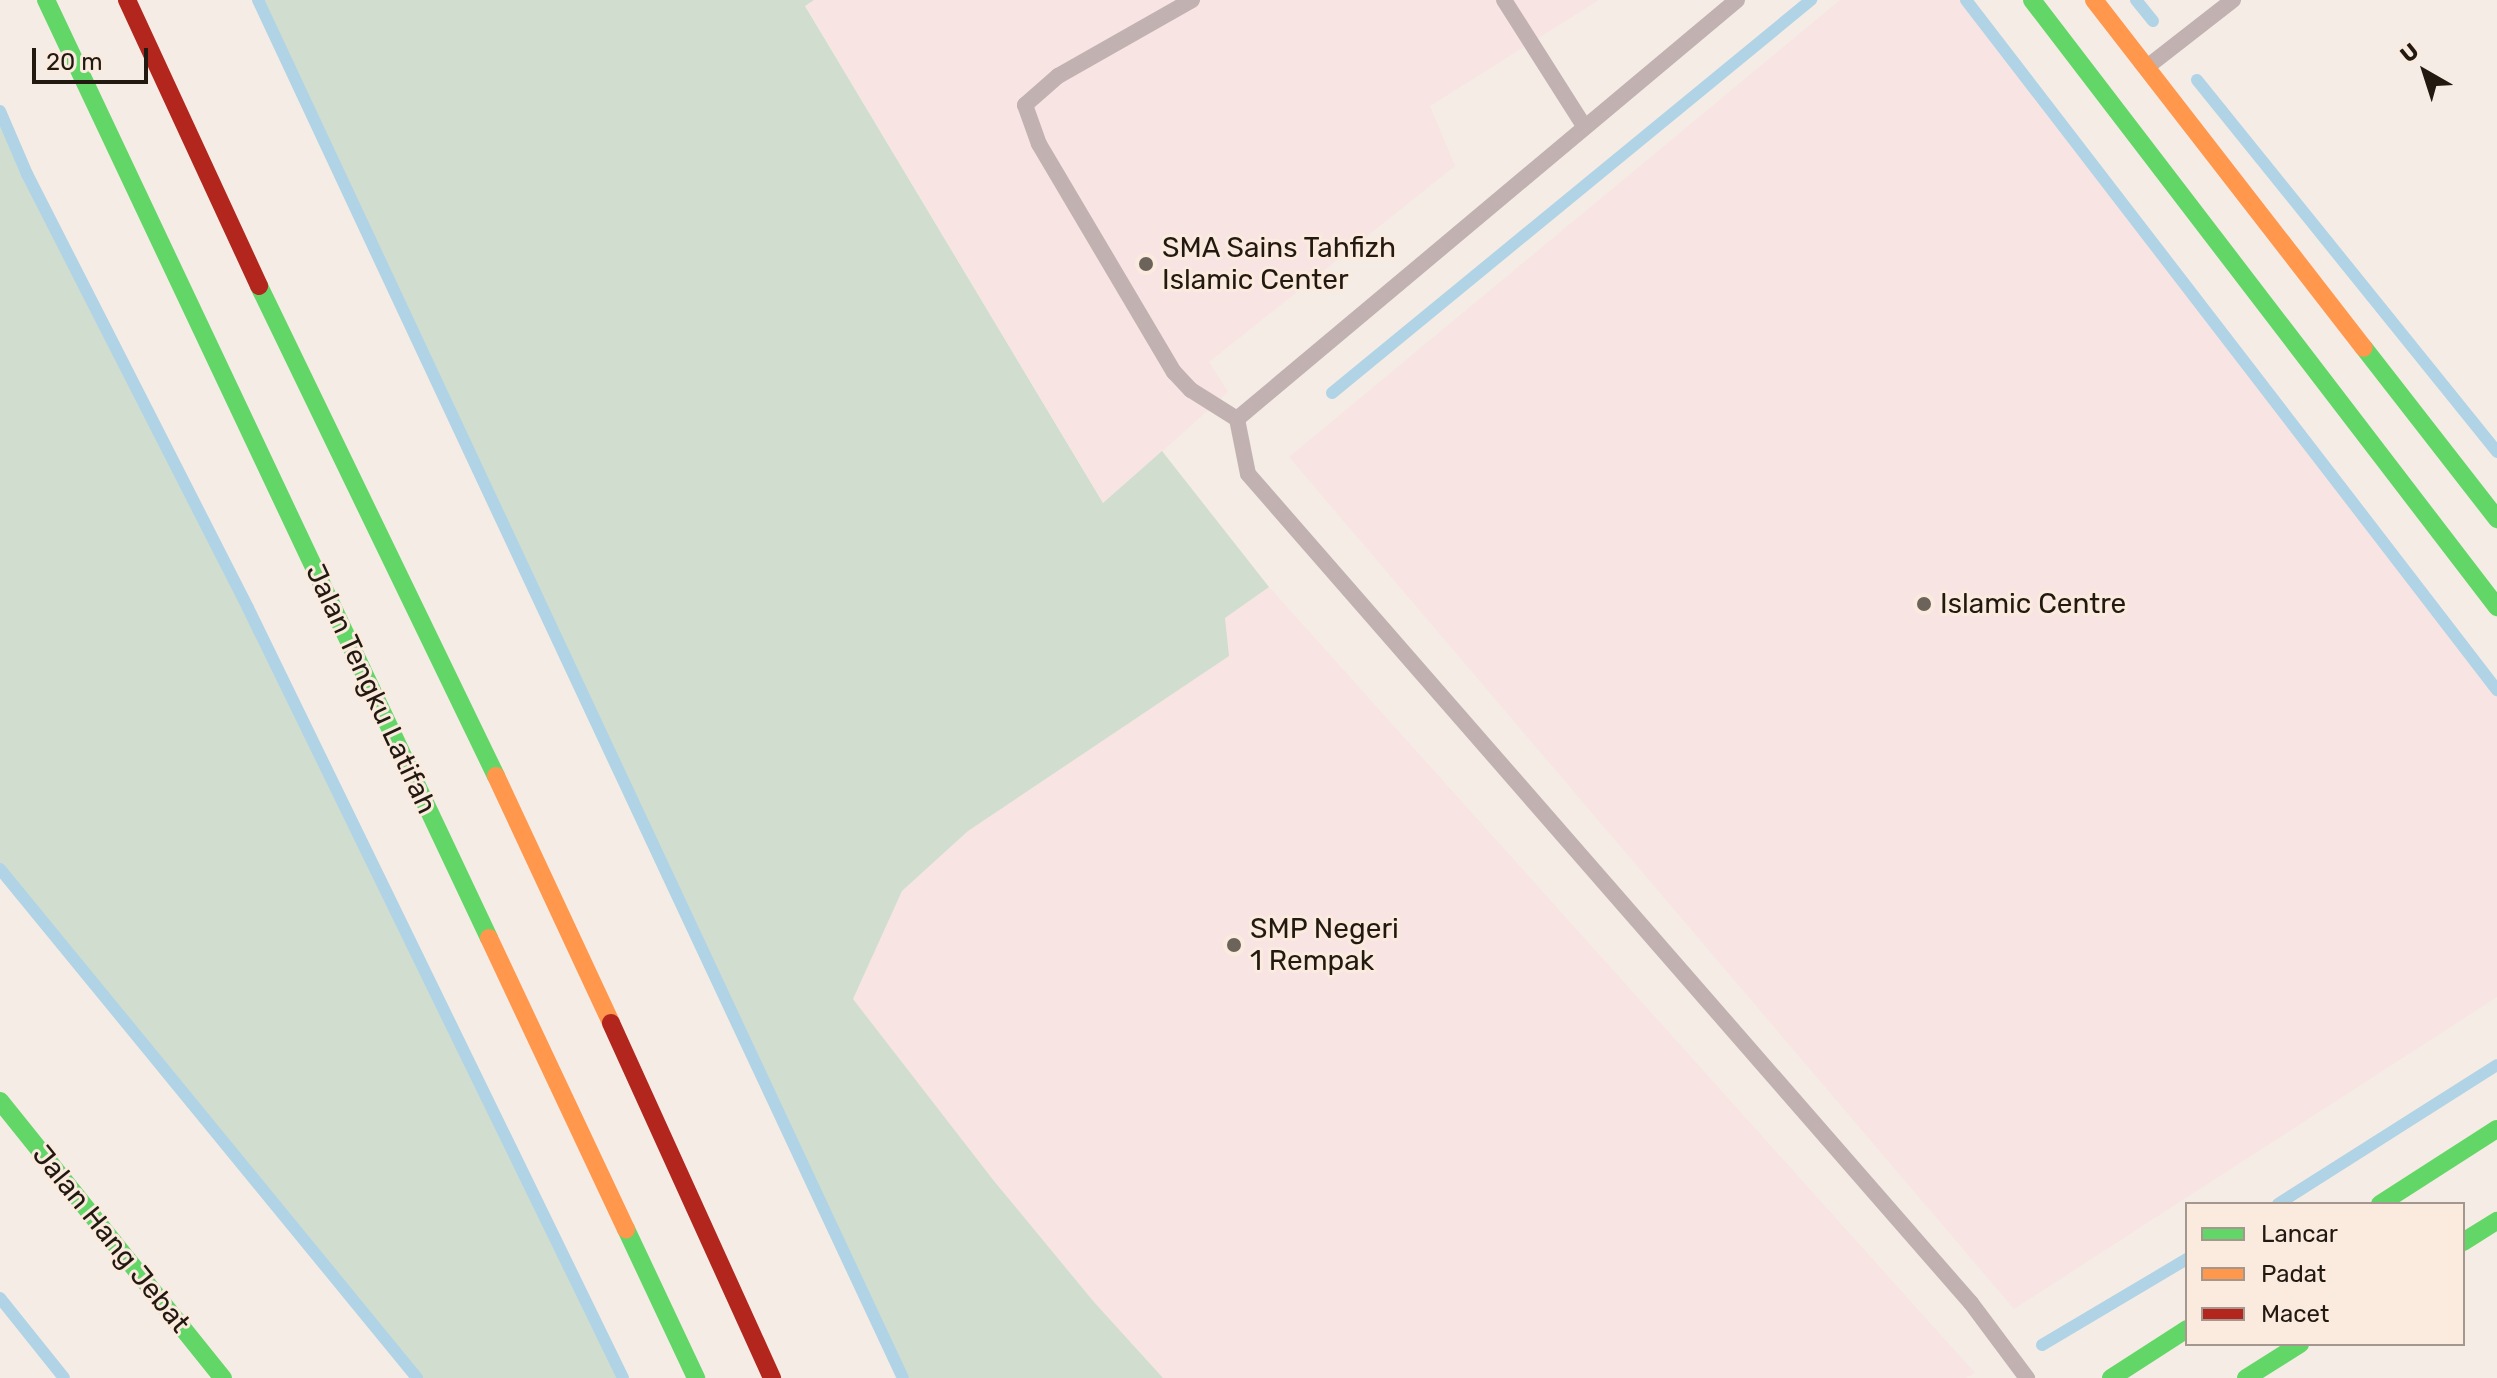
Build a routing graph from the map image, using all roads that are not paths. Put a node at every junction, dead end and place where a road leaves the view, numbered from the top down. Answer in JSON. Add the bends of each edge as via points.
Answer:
{"nodes":[{"id":1,"x":46,"y":0,"type":"edge"},
{"id":2,"x":127,"y":0,"type":"edge"},
{"id":3,"x":1192,"y":0,"type":"edge"},
{"id":4,"x":1504,"y":0,"type":"edge"},
{"id":5,"x":1737,"y":0,"type":"edge"},
{"id":6,"x":2032,"y":0,"type":"edge"},
{"id":7,"x":2094,"y":0,"type":"edge"},
{"id":8,"x":2233,"y":0,"type":"edge"},
{"id":9,"x":2146,"y":68,"type":"junction"},
{"id":10,"x":1584,"y":126,"type":"junction"},
{"id":11,"x":1237,"y":419,"type":"junction"},
{"id":12,"x":2497,"y":519,"type":"edge"},
{"id":13,"x":2497,"y":607,"type":"edge"},
{"id":14,"x":0,"y":1101,"type":"edge"},
{"id":15,"x":2497,"y":1129,"type":"edge"},
{"id":16,"x":2383,"y":1202,"type":"edge"},
{"id":17,"x":2497,"y":1221,"type":"edge"},
{"id":18,"x":2465,"y":1241,"type":"edge"},
{"id":19,"x":2185,"y":1330,"type":"edge"},
{"id":20,"x":2297,"y":1346,"type":"edge"},
{"id":21,"x":223,"y":1378,"type":"edge"},
{"id":22,"x":696,"y":1378,"type":"edge"},
{"id":23,"x":772,"y":1378,"type":"edge"},
{"id":24,"x":2027,"y":1378,"type":"edge"},
{"id":25,"x":2111,"y":1378,"type":"edge"},
{"id":26,"x":2246,"y":1378,"type":"edge"}],
"edges":[{"from":1,"to":22,"type":"main road","name":"Jalan Tengku Latifah"},
{"from":2,"to":23,"type":"main road","via":[[213,190],[529,844]]},
{"from":3,"to":11,"type":"lane","via":[[1058,76],[1025,105],[1039,144],[1174,372],[1191,390]]},
{"from":4,"to":10,"type":"lane"},
{"from":5,"to":10,"type":"lane"},
{"from":6,"to":13,"type":"main road"},
{"from":7,"to":9,"type":"main road"},
{"from":8,"to":9,"type":"lane"},
{"from":9,"to":12,"type":"main road"},
{"from":10,"to":11,"type":"lane"},
{"from":11,"to":24,"type":"lane","via":[[1248,474],[1971,1303]]},
{"from":14,"to":21,"type":"main road","name":"Jalan Hang Jebat"},
{"from":15,"to":16,"type":"main road"},
{"from":17,"to":18,"type":"main road"},
{"from":19,"to":25,"type":"main road"},
{"from":20,"to":26,"type":"main road"}]}
